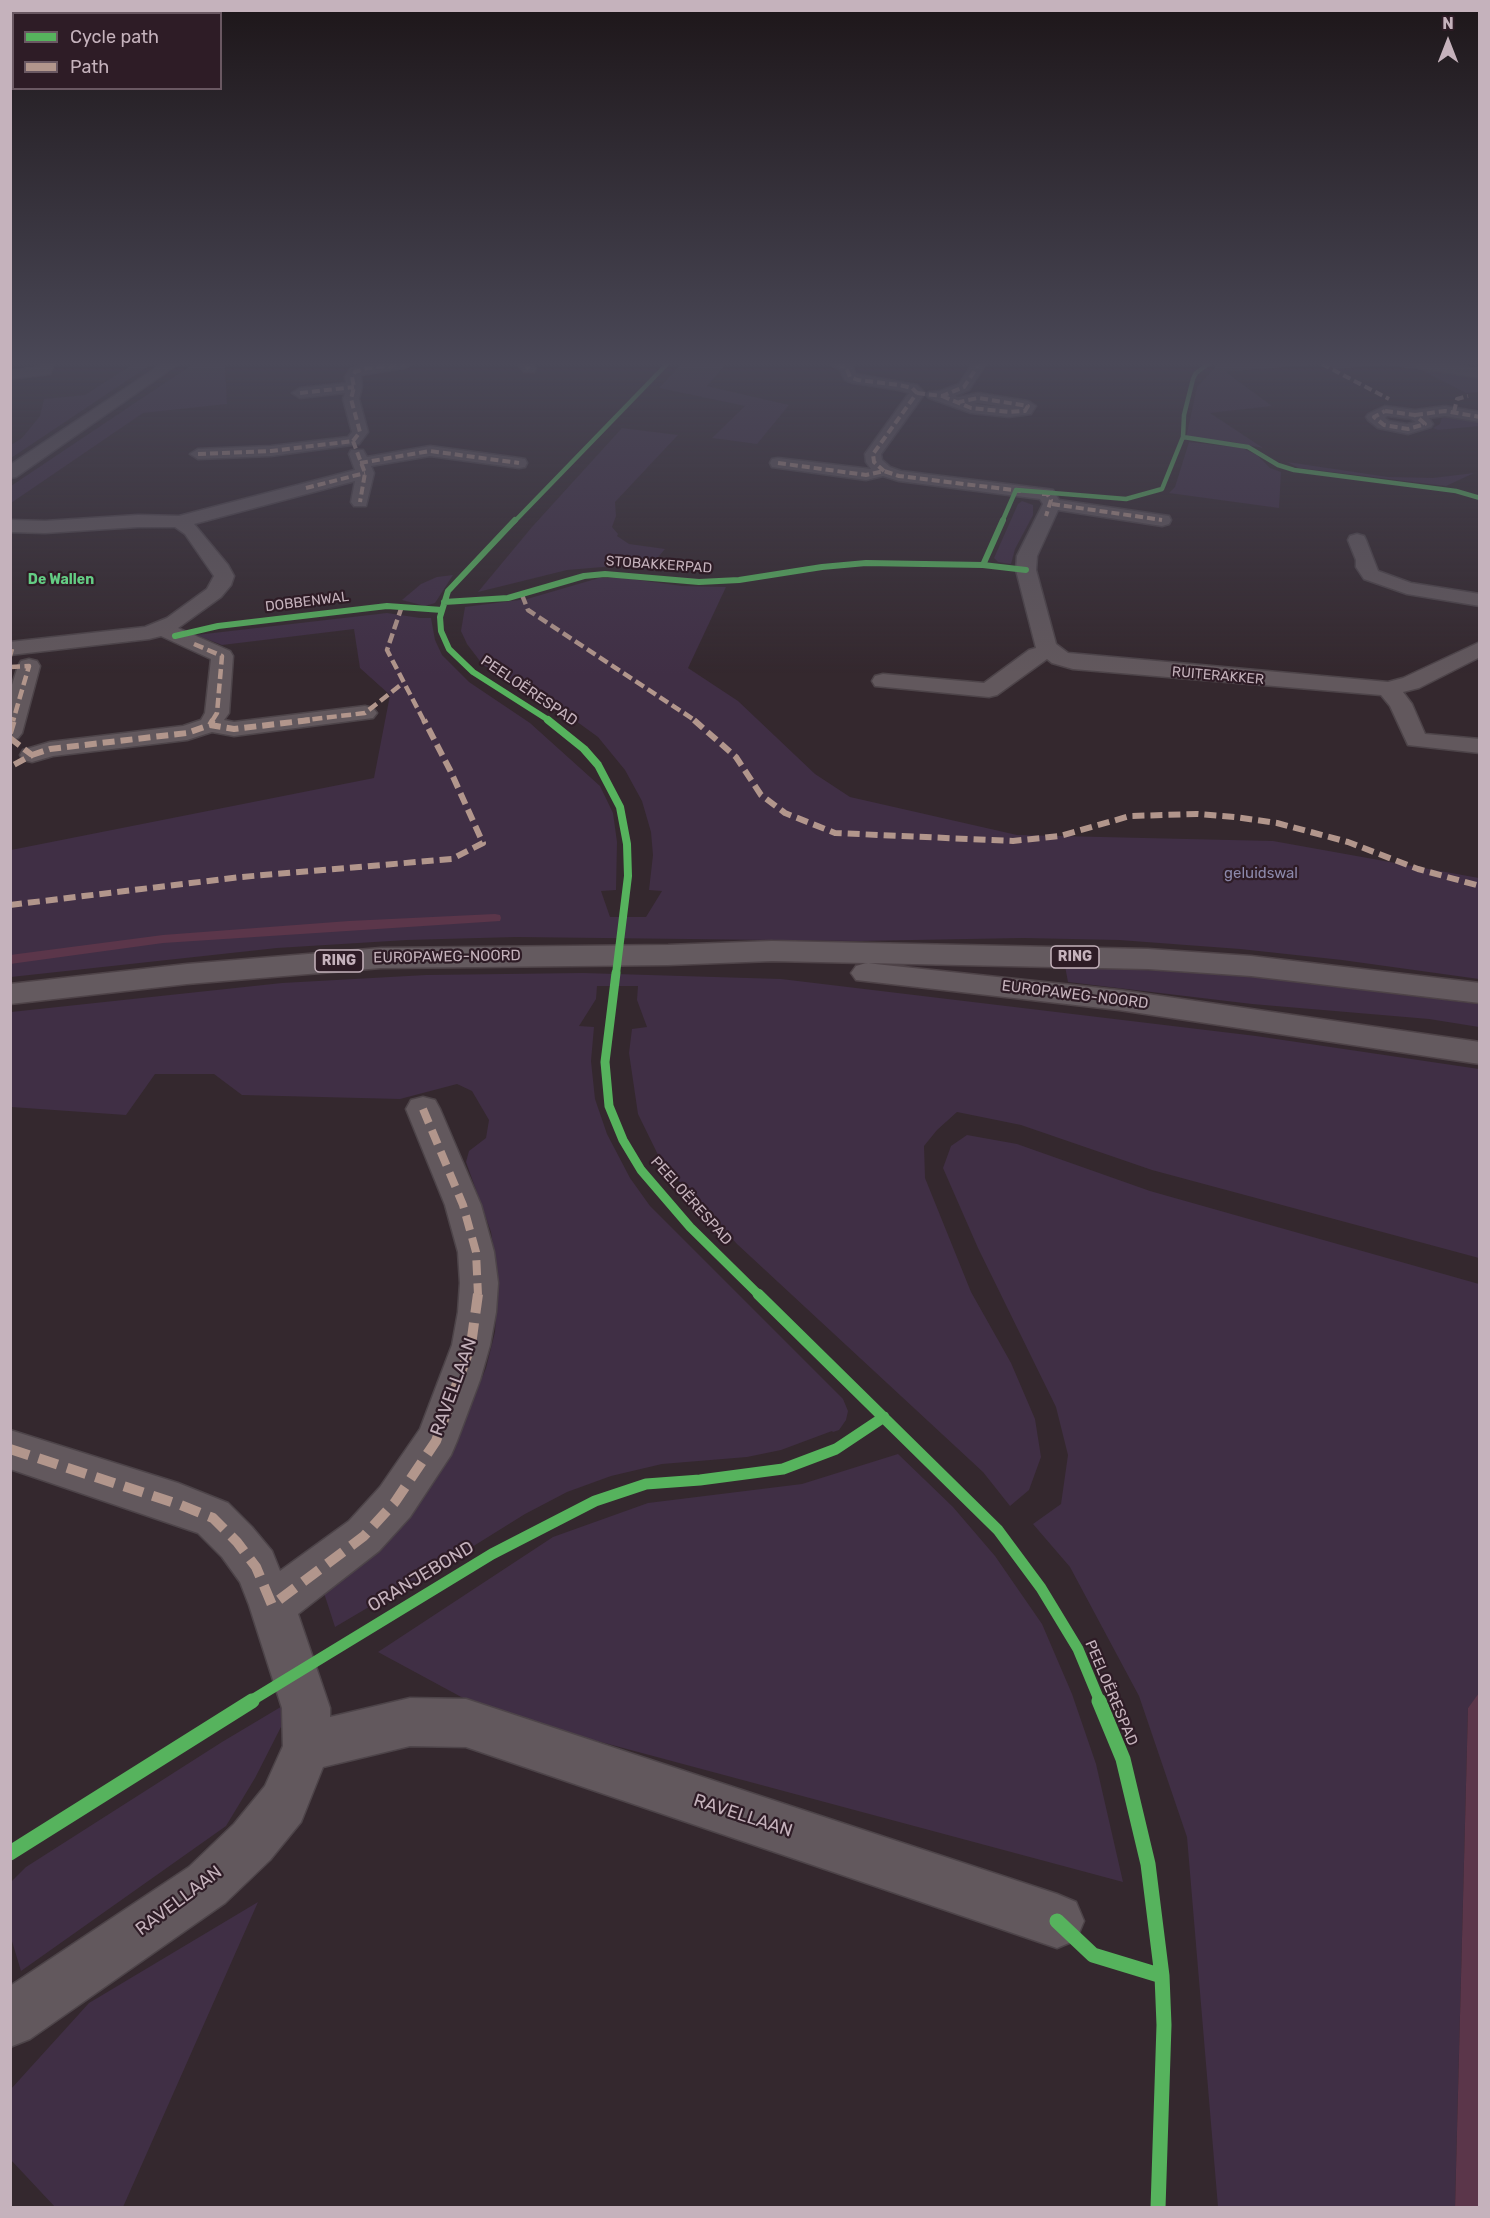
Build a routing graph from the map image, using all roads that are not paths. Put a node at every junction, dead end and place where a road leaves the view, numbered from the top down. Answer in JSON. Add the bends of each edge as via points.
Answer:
{"nodes":[{"id":1,"x":363,"y":468,"type":"joint"},
{"id":2,"x":811,"y":468,"type":"edge"},
{"id":3,"x":880,"y":468,"type":"edge"},
{"id":4,"x":884,"y":471,"type":"junction"},
{"id":5,"x":360,"y":502,"type":"dead end"},
{"id":6,"x":1052,"y":504,"type":"junction"},
{"id":7,"x":1162,"y":520,"type":"dead end"},
{"id":8,"x":179,"y":522,"type":"junction"},
{"id":9,"x":10,"y":526,"type":"edge"},
{"id":10,"x":1357,"y":540,"type":"dead end"},
{"id":11,"x":1479,"y":600,"type":"edge"},
{"id":12,"x":161,"y":628,"type":"junction"},
{"id":13,"x":1479,"y":648,"type":"edge"},
{"id":14,"x":10,"y":649,"type":"edge"},
{"id":15,"x":1051,"y":651,"type":"junction"},
{"id":16,"x":29,"y":666,"type":"dead end"},
{"id":17,"x":883,"y":681,"type":"dead end"},
{"id":18,"x":1388,"y":689,"type":"junction"},
{"id":19,"x":365,"y":713,"type":"dead end"},
{"id":20,"x":210,"y":725,"type":"junction"},
{"id":21,"x":10,"y":733,"type":"edge"},
{"id":22,"x":10,"y":738,"type":"edge"},
{"id":23,"x":1479,"y":746,"type":"edge"},
{"id":24,"x":33,"y":755,"type":"junction"},
{"id":25,"x":10,"y":767,"type":"edge"},
{"id":26,"x":668,"y":955,"type":"junction"},
{"id":27,"x":1479,"y":993,"type":"edge"},
{"id":28,"x":10,"y":994,"type":"edge"},
{"id":29,"x":1479,"y":1053,"type":"edge"},
{"id":30,"x":423,"y":1109,"type":"dead end"},
{"id":31,"x":10,"y":1449,"type":"edge"},
{"id":32,"x":272,"y":1605,"type":"junction"},
{"id":33,"x":307,"y":1747,"type":"junction"},
{"id":34,"x":1057,"y":1921,"type":"dead end"},
{"id":35,"x":10,"y":2019,"type":"edge"}],
"edges":[{"from":1,"to":5,"type":"street"},
{"from":1,"to":8,"type":"street"},
{"from":2,"to":4,"type":"street","via":[[866,475]]},
{"from":3,"to":4,"type":"street"},
{"from":4,"to":6,"type":"street","via":[[1047,494]]},
{"from":6,"to":7,"type":"street"},
{"from":6,"to":15,"type":"street","via":[[1025,563],[1044,643]]},
{"from":8,"to":9,"type":"street"},
{"from":8,"to":12,"type":"street","via":[[192,530],[224,576],[214,593]]},
{"from":10,"to":11,"type":"street","via":[[1371,575],[1407,588]]},
{"from":12,"to":14,"type":"street","via":[[133,636]]},
{"from":12,"to":20,"type":"street","via":[[222,656],[217,714]]},
{"from":13,"to":18,"type":"street","name":"RUITERAKKER","via":[[1411,683]]},
{"from":15,"to":17,"type":"street","via":[[1037,655],[989,690]]},
{"from":15,"to":18,"type":"street","name":"RUITERAKKER","via":[[1073,662],[1099,665]]},
{"from":16,"to":21,"type":"street"},
{"from":18,"to":23,"type":"street","via":[[1401,704],[1416,740]]},
{"from":19,"to":20,"type":"street","via":[[234,729]]},
{"from":20,"to":24,"type":"street","via":[[187,732],[51,749]]},
{"from":22,"to":24,"type":"street"},
{"from":24,"to":25,"type":"street"},
{"from":26,"to":27,"type":"main road","name":"EUROPAWEG-NOORD","number":"RING","via":[[772,951],[1148,959],[1251,966]]},
{"from":26,"to":28,"type":"main road","name":"EUROPAWEG-NOORD","number":"RING","via":[[381,958]]},
{"from":26,"to":29,"type":"main road","name":"EUROPAWEG-NOORD","number":"RING","via":[[1072,994]]},
{"from":30,"to":32,"type":"street","name":"RAVELLAAN","via":[[463,1204],[476,1252],[477,1312],[466,1363],[436,1441],[394,1502],[364,1536]]},
{"from":31,"to":32,"type":"street","name":"RAVELLAAN","via":[[213,1518],[256,1567]]},
{"from":32,"to":33,"type":"street","name":"RAVELLAAN","via":[[306,1708]]},
{"from":33,"to":34,"type":"street","name":"RAVELLAAN","via":[[410,1722],[466,1723]]},
{"from":33,"to":35,"type":"street","name":"RAVELLAAN","via":[[283,1804],[252,1842],[207,1885]]}]}
